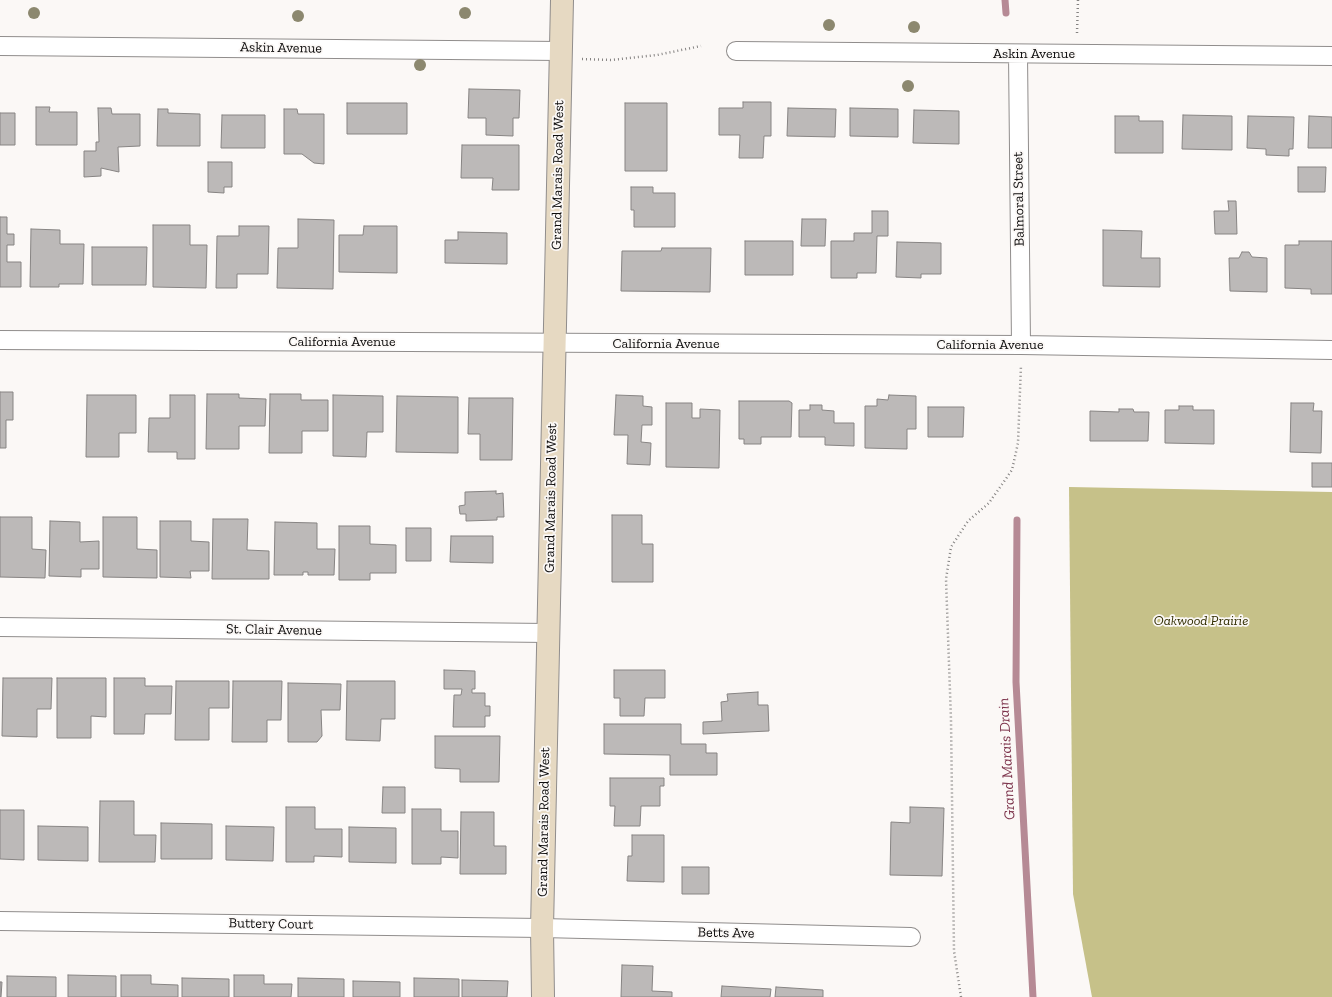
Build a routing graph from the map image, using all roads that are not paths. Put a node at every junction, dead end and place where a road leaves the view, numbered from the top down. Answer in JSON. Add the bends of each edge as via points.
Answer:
{"nodes":[{"id":1,"x":562,"y":0,"type":"edge"},
{"id":2,"x":0,"y":46,"type":"edge"},
{"id":3,"x":736,"y":51,"type":"dead end"},
{"id":4,"x":1018,"y":54,"type":"junction"},
{"id":5,"x":571,"y":55,"type":"junction"},
{"id":6,"x":1332,"y":56,"type":"edge"},
{"id":7,"x":0,"y":340,"type":"edge"},
{"id":8,"x":554,"y":344,"type":"junction"},
{"id":9,"x":1332,"y":350,"type":"edge"},
{"id":10,"x":1021,"y":354,"type":"junction"},
{"id":11,"x":0,"y":627,"type":"edge"},
{"id":12,"x":548,"y":633,"type":"junction"},
{"id":13,"x":0,"y":921,"type":"edge"},
{"id":14,"x":542,"y":928,"type":"junction"},
{"id":15,"x":911,"y":937,"type":"dead end"},
{"id":16,"x":543,"y":997,"type":"edge"}],
"edges":[{"from":1,"to":5,"type":"street","name":"Grand Marais Road West"},
{"from":2,"to":5,"type":"street","name":"Askin Avenue"},
{"from":3,"to":4,"type":"street","name":"Askin Avenue"},
{"from":4,"to":6,"type":"street","name":"Askin Avenue"},
{"from":4,"to":10,"type":"street","name":"Balmoral Street"},
{"from":5,"to":8,"type":"street","name":"Grand Marais Road West"},
{"from":7,"to":8,"type":"street","name":"California Avenue"},
{"from":8,"to":10,"type":"street","name":"California Avenue"},
{"from":8,"to":12,"type":"street","name":"Grand Marais Road West"},
{"from":9,"to":10,"type":"street","name":"California Avenue"},
{"from":11,"to":12,"type":"street","name":"St. Clair Avenue"},
{"from":12,"to":14,"type":"street","name":"Grand Marais Road West"},
{"from":13,"to":14,"type":"street","name":"Buttery Court"},
{"from":14,"to":15,"type":"street","name":"Betts Ave"},
{"from":14,"to":16,"type":"street","name":"Grand Marais Road West"}]}
